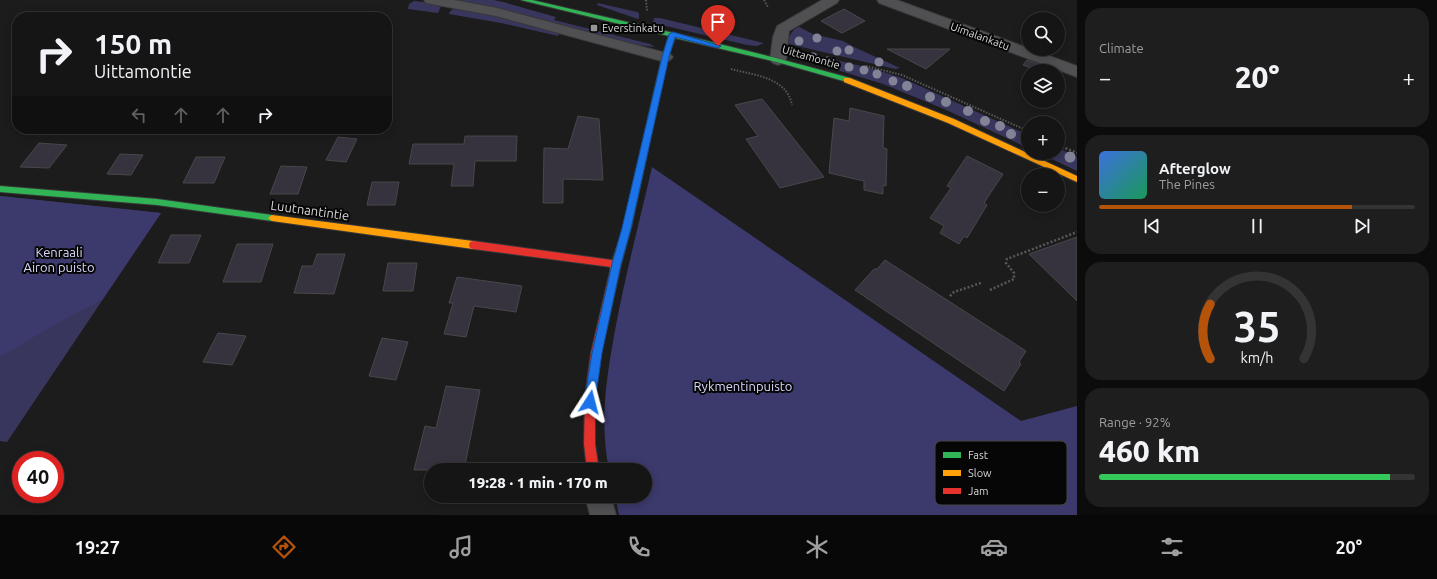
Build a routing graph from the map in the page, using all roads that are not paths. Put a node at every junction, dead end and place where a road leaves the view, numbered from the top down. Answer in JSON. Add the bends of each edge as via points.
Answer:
{"nodes":[{"id":1,"x":431,"y":0,"type":"edge"},
{"id":2,"x":524,"y":0,"type":"edge"},
{"id":3,"x":832,"y":0,"type":"edge"},
{"id":4,"x":884,"y":0,"type":"edge"},
{"id":5,"x":673,"y":34,"type":"junction"},
{"id":6,"x":665,"y":57,"type":"junction"},
{"id":7,"x":778,"y":60,"type":"junction"},
{"id":8,"x":1077,"y":72,"type":"edge"},
{"id":9,"x":1077,"y":179,"type":"edge"},
{"id":10,"x":0,"y":189,"type":"edge"},
{"id":11,"x":616,"y":264,"type":"junction"},
{"id":12,"x":593,"y":463,"type":"edge"},
{"id":13,"x":600,"y":503,"type":"edge"},
{"id":14,"x":603,"y":515,"type":"edge"}],
"edges":[{"from":1,"to":6,"type":"street","via":[[497,12]]},
{"from":2,"to":5,"type":"street","name":"Uittamontie"},
{"from":3,"to":7,"type":"street","via":[[782,29]]},
{"from":4,"to":8,"type":"street","name":"Uimalankatu"},
{"from":5,"to":6,"type":"street"},
{"from":5,"to":7,"type":"street","name":"Uittamontie"},
{"from":6,"to":11,"type":"street","via":[[627,228]]},
{"from":7,"to":9,"type":"street","name":"Uittamontie","via":[[852,82],[951,121]]},
{"from":10,"to":11,"type":"street","name":"Luutnantintie","via":[[157,202]]},
{"from":11,"to":12,"type":"street","via":[[597,353],[590,402],[589,440]]},
{"from":13,"to":14,"type":"street"}]}
